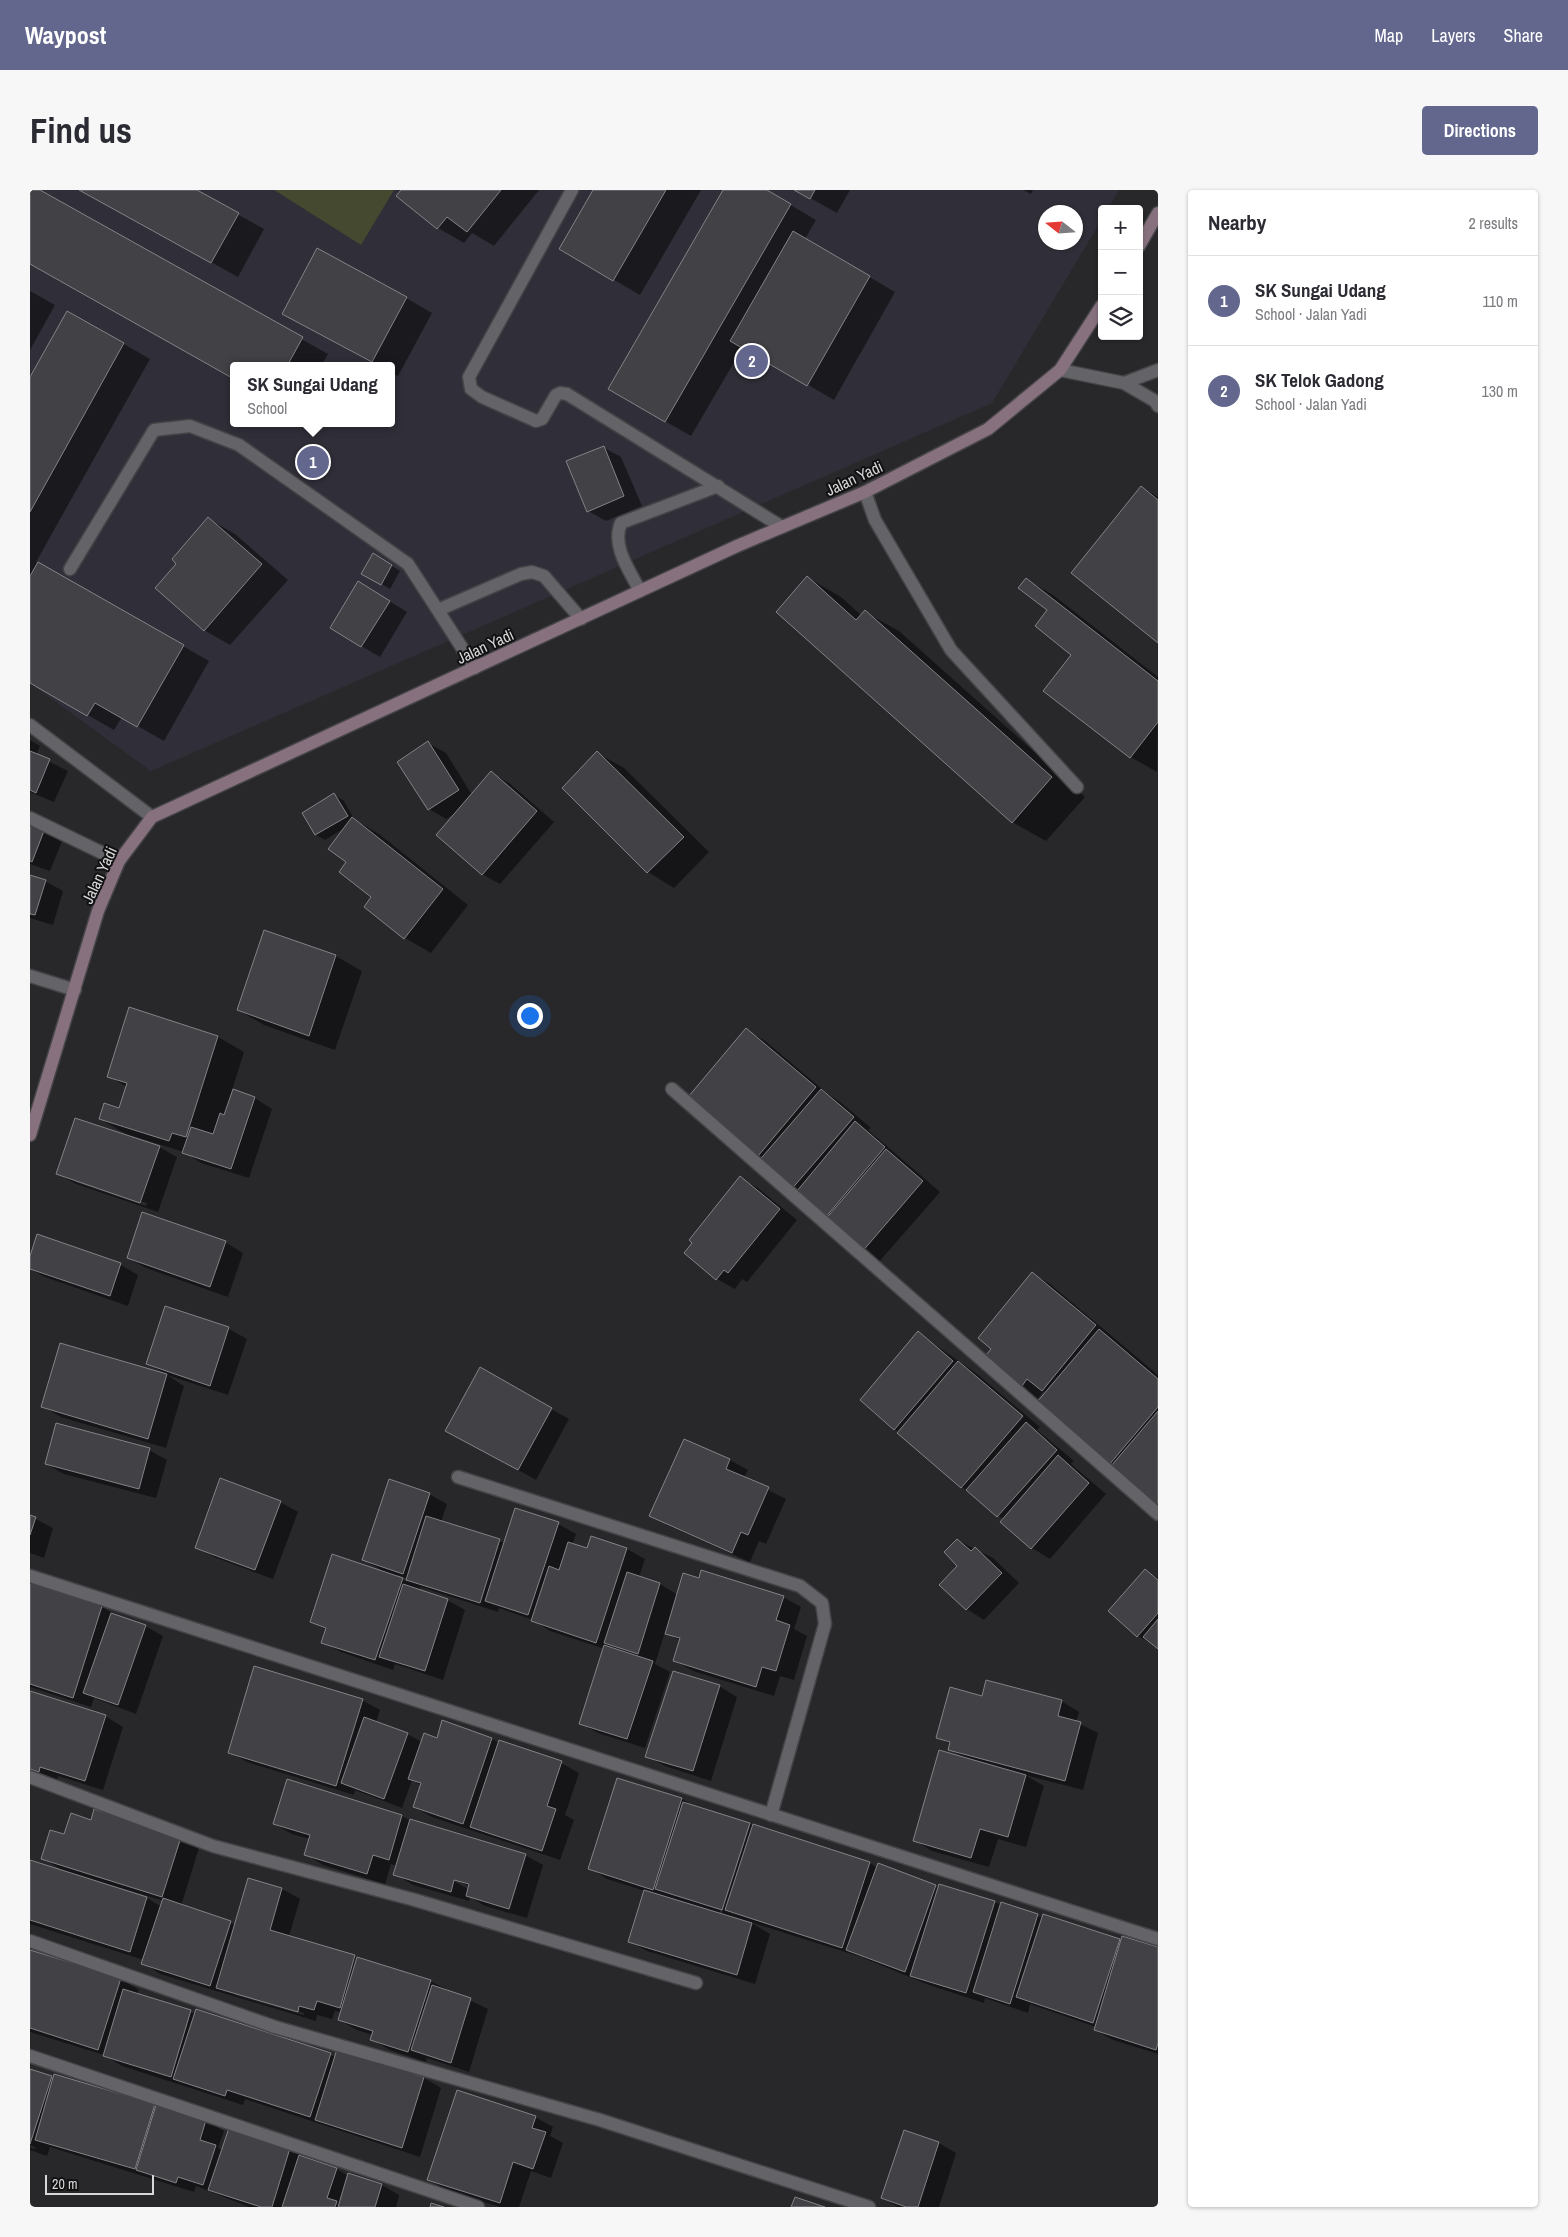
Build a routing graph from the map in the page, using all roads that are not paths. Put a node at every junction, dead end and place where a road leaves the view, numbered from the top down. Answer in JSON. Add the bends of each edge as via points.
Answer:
{"nodes":[{"id":1,"x":572,"y":190,"type":"edge"},
{"id":2,"x":1158,"y":213,"type":"edge"},
{"id":3,"x":1143,"y":239,"type":"edge"},
{"id":4,"x":1098,"y":311,"type":"edge"},
{"id":5,"x":1060,"y":370,"type":"junction"},
{"id":6,"x":1158,"y":370,"type":"edge"},
{"id":7,"x":1124,"y":383,"type":"junction"},
{"id":8,"x":1158,"y":406,"type":"edge"},
{"id":9,"x":718,"y":486,"type":"junction"},
{"id":10,"x":865,"y":492,"type":"junction"},
{"id":11,"x":782,"y":527,"type":"junction"},
{"id":12,"x":70,"y":569,"type":"dead end"},
{"id":13,"x":640,"y":592,"type":"junction"},
{"id":14,"x":438,"y":610,"type":"junction"},
{"id":15,"x":581,"y":619,"type":"junction"},
{"id":16,"x":475,"y":668,"type":"junction"},
{"id":17,"x":30,"y":724,"type":"edge"},
{"id":18,"x":1077,"y":787,"type":"dead end"},
{"id":19,"x":152,"y":817,"type":"junction"},
{"id":20,"x":30,"y":818,"type":"edge"},
{"id":21,"x":120,"y":861,"type":"junction"},
{"id":22,"x":30,"y":976,"type":"edge"},
{"id":23,"x":74,"y":990,"type":"junction"},
{"id":24,"x":672,"y":1089,"type":"dead end"},
{"id":25,"x":30,"y":1135,"type":"edge"},
{"id":26,"x":458,"y":1477,"type":"dead end"},
{"id":27,"x":1158,"y":1514,"type":"edge"},
{"id":28,"x":30,"y":1576,"type":"edge"},
{"id":29,"x":30,"y":1777,"type":"edge"},
{"id":30,"x":771,"y":1815,"type":"junction"},
{"id":31,"x":1158,"y":1938,"type":"edge"},
{"id":32,"x":30,"y":1941,"type":"edge"},
{"id":33,"x":696,"y":1983,"type":"dead end"},
{"id":34,"x":30,"y":2056,"type":"edge"},
{"id":35,"x":478,"y":2207,"type":"edge"},
{"id":36,"x":869,"y":2207,"type":"edge"}],
"edges":[{"from":1,"to":9,"type":"street","via":[[469,378],[471,389],[536,421],[542,419],[556,395],[567,394]]},
{"from":2,"to":3,"type":"street"},
{"from":4,"to":5,"type":"street","name":"Jalan Yadi"},
{"from":5,"to":7,"type":"street"},
{"from":5,"to":10,"type":"street","name":"Jalan Yadi","via":[[988,429]]},
{"from":6,"to":7,"type":"street"},
{"from":7,"to":8,"type":"street"},
{"from":9,"to":11,"type":"street"},
{"from":9,"to":13,"type":"street","via":[[621,523],[618,546]]},
{"from":10,"to":11,"type":"street","name":"Jalan Yadi"},
{"from":10,"to":18,"type":"street","via":[[875,520],[951,650]]},
{"from":11,"to":13,"type":"street","name":"Jalan Yadi"},
{"from":12,"to":14,"type":"street","via":[[154,430],[190,426],[239,445],[408,564]]},
{"from":13,"to":15,"type":"street","name":"Jalan Yadi"},
{"from":14,"to":15,"type":"street","via":[[532,572],[544,576]]},
{"from":14,"to":16,"type":"street"},
{"from":15,"to":16,"type":"street","name":"Jalan Yadi"},
{"from":16,"to":19,"type":"street","name":"Jalan Yadi"},
{"from":17,"to":19,"type":"street"},
{"from":19,"to":21,"type":"street","name":"Jalan Yadi"},
{"from":20,"to":21,"type":"street"},
{"from":21,"to":23,"type":"street","name":"Jalan Yadi","via":[[98,912]]},
{"from":22,"to":23,"type":"street"},
{"from":23,"to":25,"type":"street","name":"Jalan Yadi"},
{"from":24,"to":27,"type":"street"},
{"from":26,"to":30,"type":"street","via":[[800,1586],[822,1603],[824,1624]]},
{"from":28,"to":30,"type":"street"},
{"from":29,"to":33,"type":"street","via":[[213,1846],[415,1900]]},
{"from":30,"to":31,"type":"street"},
{"from":32,"to":36,"type":"street","via":[[275,2027],[600,2120]]},
{"from":34,"to":35,"type":"street"}]}
